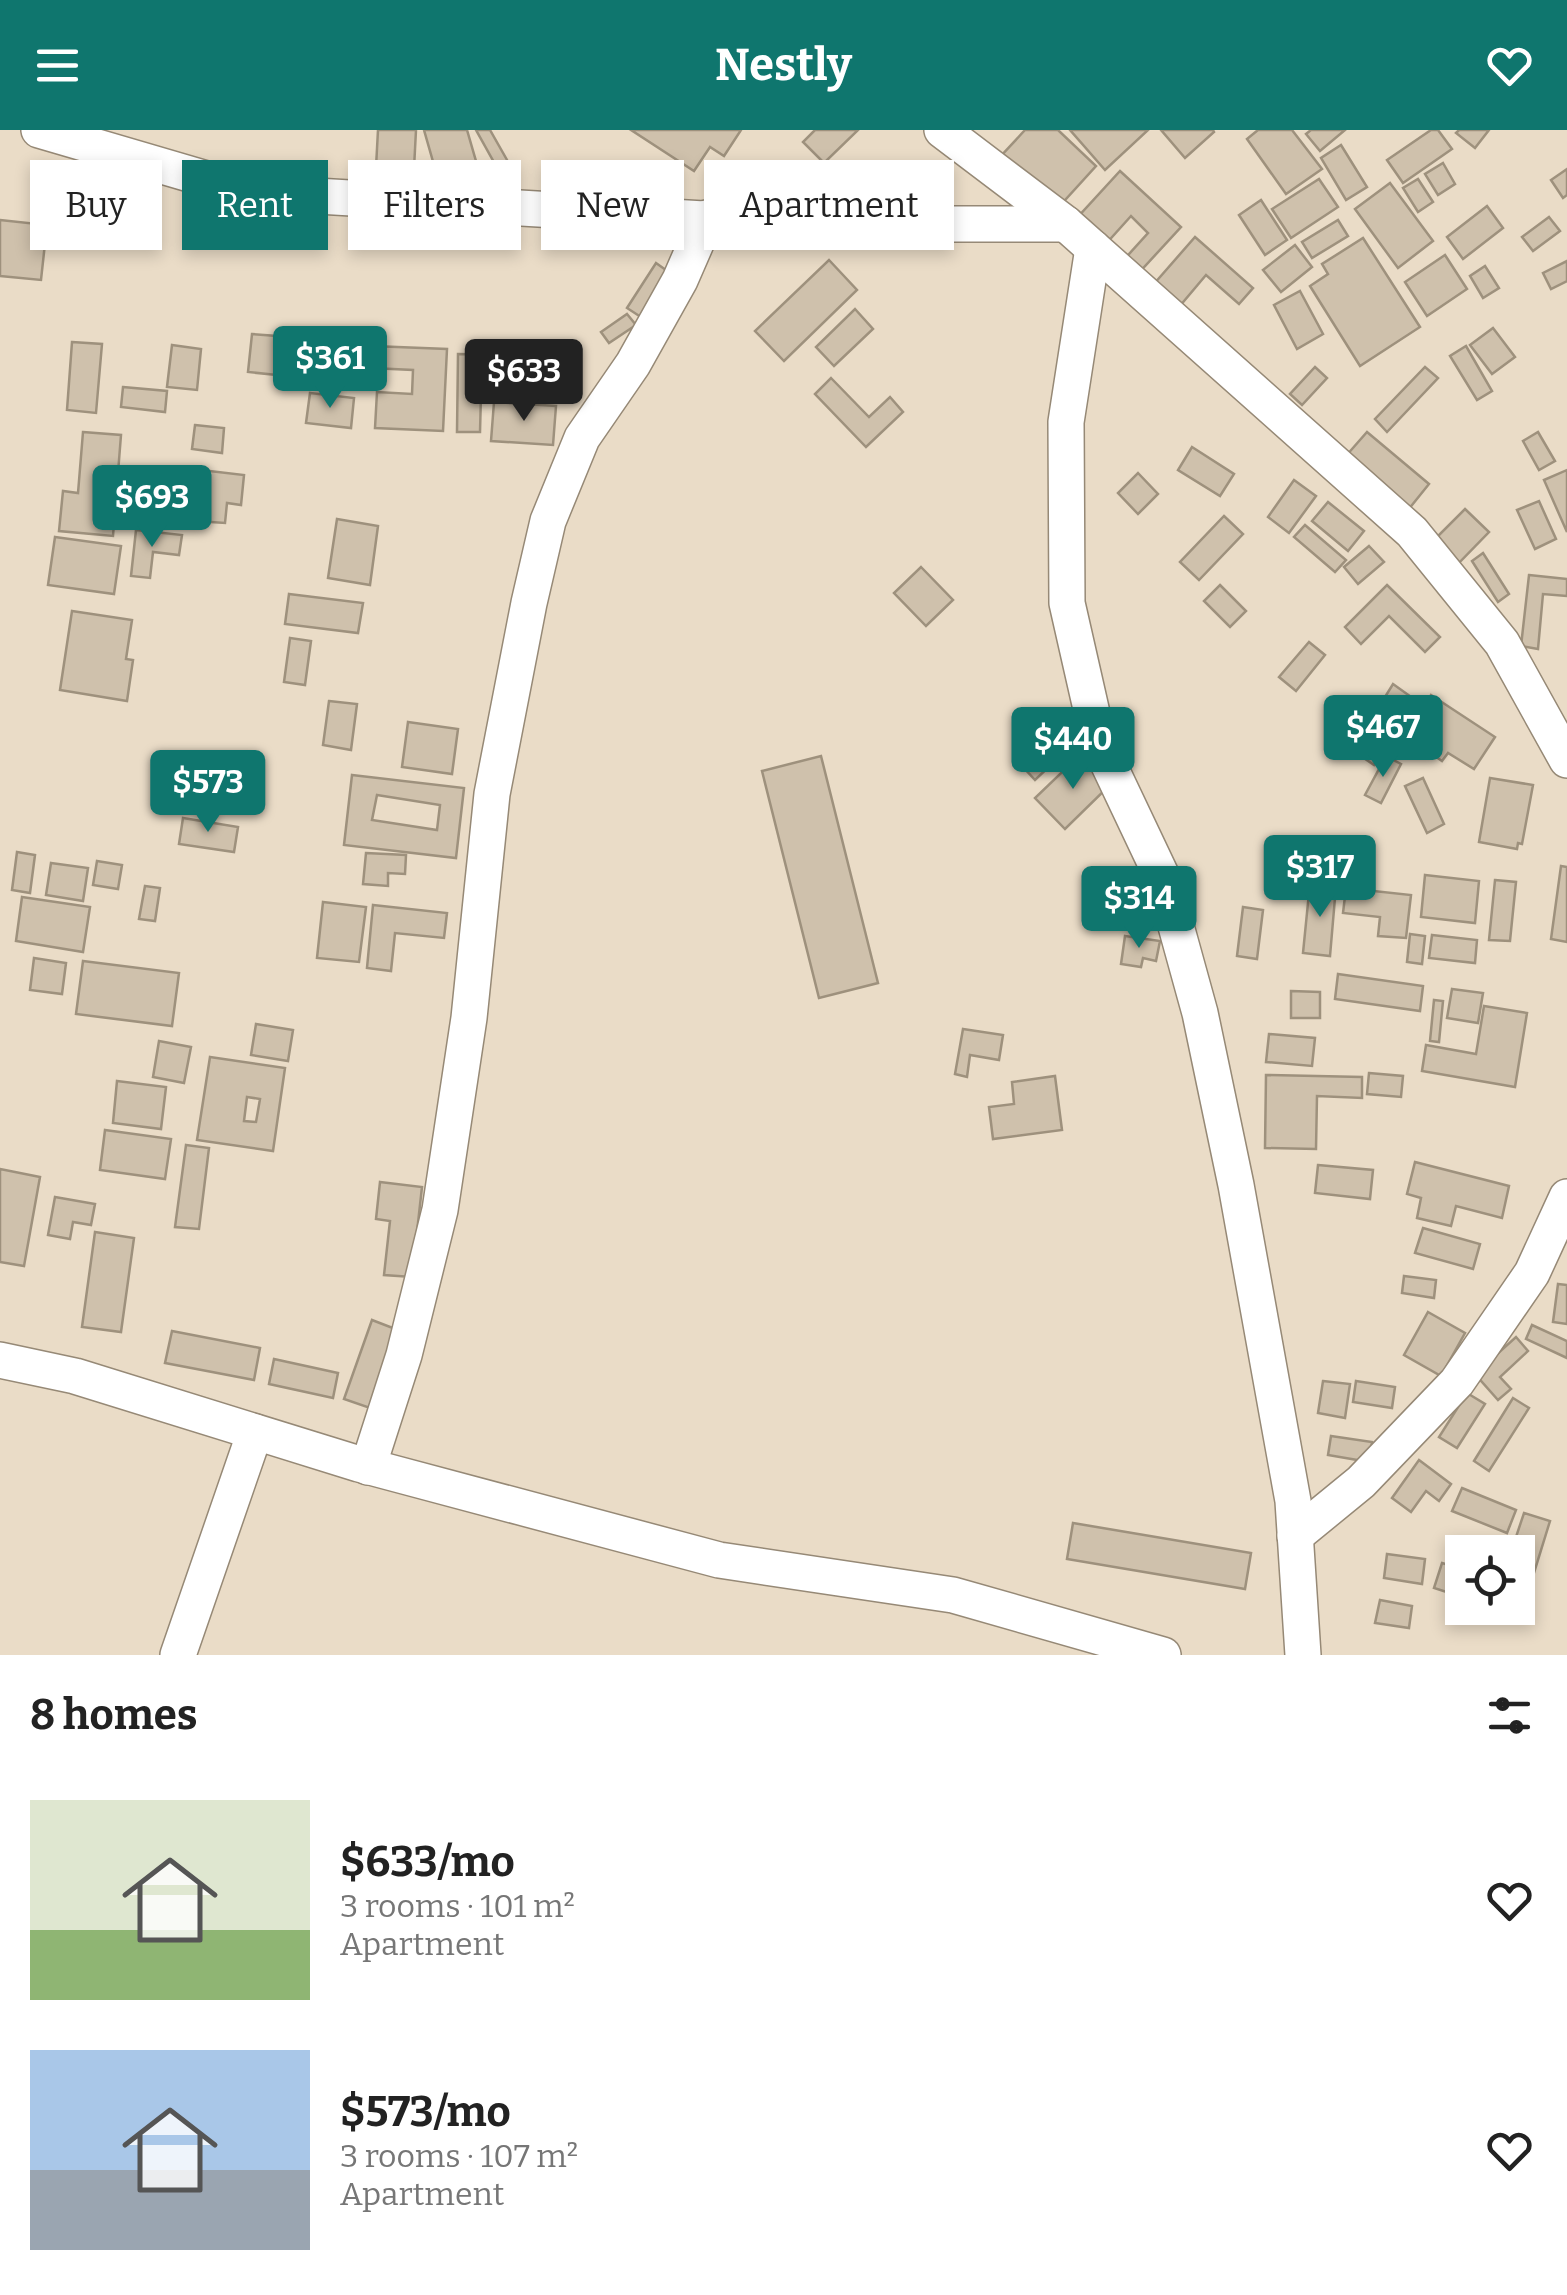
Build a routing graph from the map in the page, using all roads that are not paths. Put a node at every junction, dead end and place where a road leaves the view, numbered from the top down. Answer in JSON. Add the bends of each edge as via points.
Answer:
{"nodes":[{"id":1,"x":39,"y":130,"type":"edge"},
{"id":2,"x":942,"y":130,"type":"edge"},
{"id":3,"x":704,"y":218,"type":"edge"},
{"id":4,"x":954,"y":224,"type":"edge"},
{"id":5,"x":1066,"y":224,"type":"junction"},
{"id":6,"x":704,"y":225,"type":"edge"},
{"id":7,"x":1093,"y":248,"type":"junction"},
{"id":8,"x":1567,"y":760,"type":"edge"},
{"id":9,"x":1567,"y":1196,"type":"edge"},
{"id":10,"x":0,"y":1360,"type":"edge"},
{"id":11,"x":256,"y":1432,"type":"junction"},
{"id":12,"x":368,"y":1467,"type":"junction"},
{"id":13,"x":1295,"y":1536,"type":"junction"},
{"id":14,"x":178,"y":1655,"type":"edge"},
{"id":15,"x":1163,"y":1655,"type":"edge"},
{"id":16,"x":1304,"y":1655,"type":"edge"}],
"edges":[{"from":1,"to":3,"type":"street","via":[[252,192]]},
{"from":2,"to":5,"type":"street"},
{"from":4,"to":5,"type":"street"},
{"from":5,"to":7,"type":"street"},
{"from":6,"to":12,"type":"street","via":[[634,364],[582,438],[548,521],[492,794],[440,1210]]},
{"from":7,"to":8,"type":"street","via":[[1412,532],[1502,643]]},
{"from":7,"to":13,"type":"street","via":[[1066,422],[1067,603],[1099,744],[1163,879],[1200,1014]]},
{"from":9,"to":13,"type":"street","via":[[1532,1273],[1457,1382],[1361,1482]]},
{"from":10,"to":11,"type":"street"},
{"from":11,"to":12,"type":"street"},
{"from":11,"to":14,"type":"street"},
{"from":12,"to":15,"type":"street","via":[[719,1560],[952,1596]]},
{"from":13,"to":16,"type":"street"}]}
